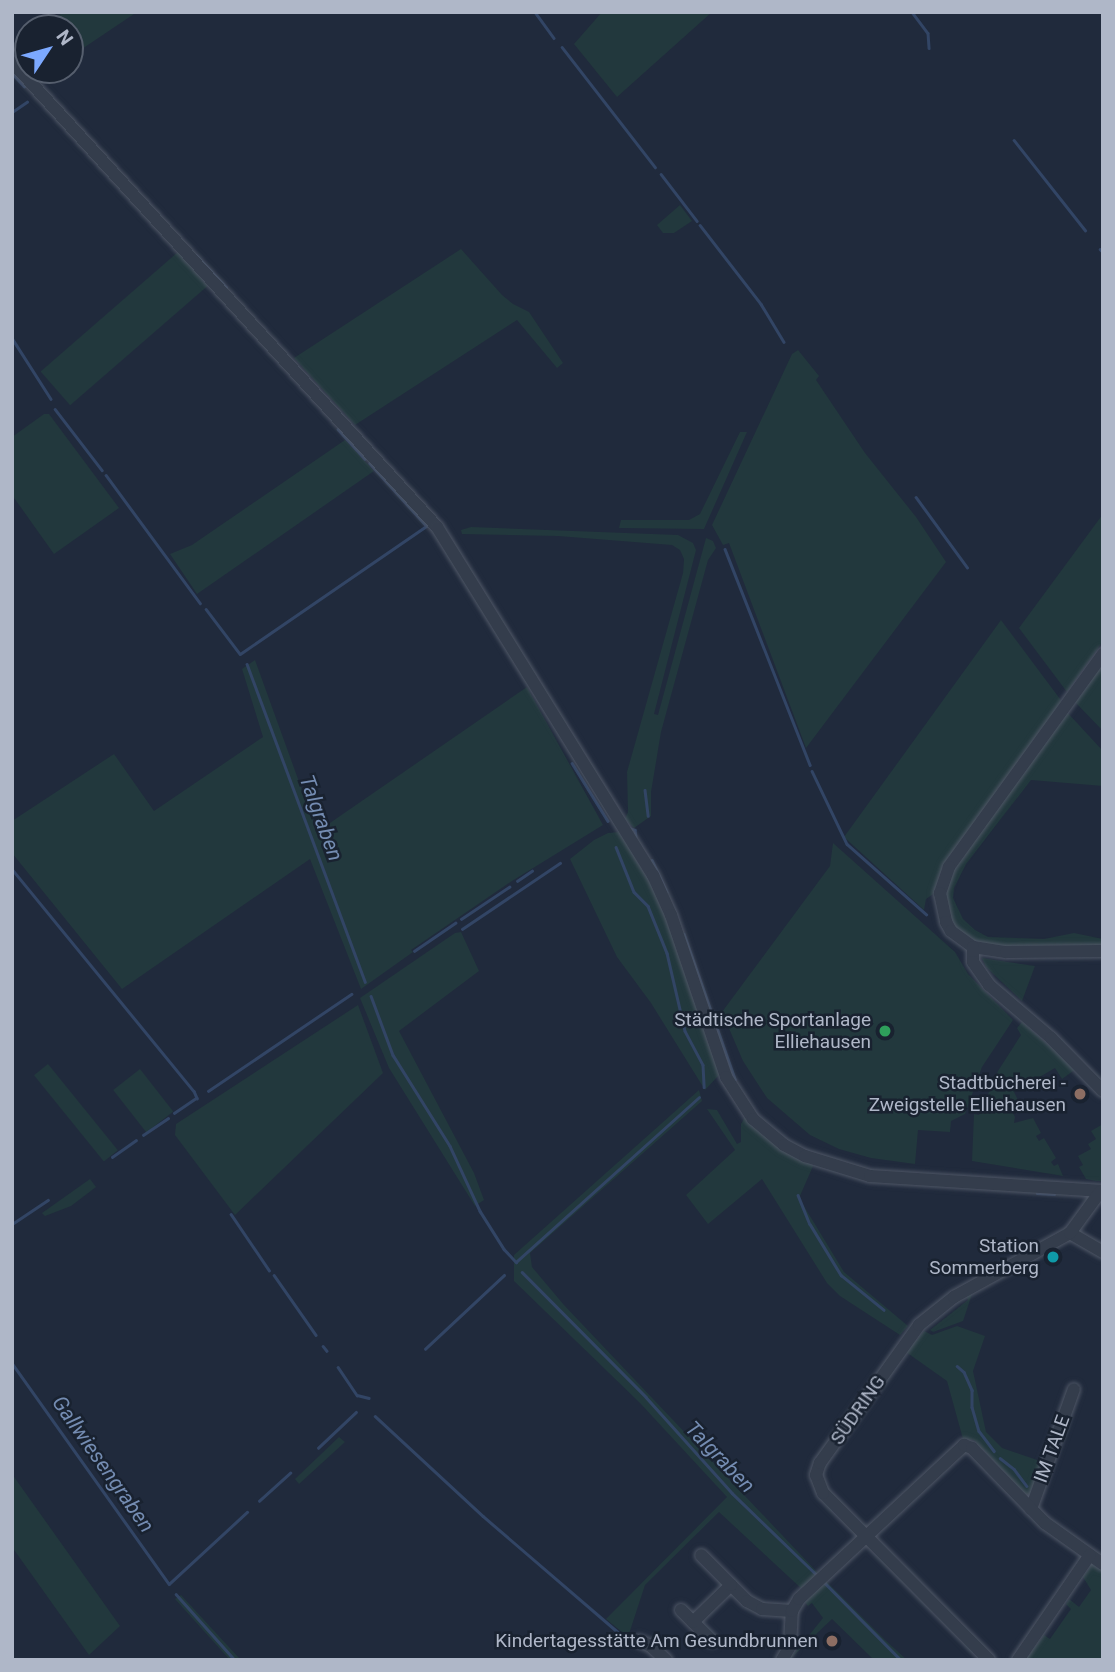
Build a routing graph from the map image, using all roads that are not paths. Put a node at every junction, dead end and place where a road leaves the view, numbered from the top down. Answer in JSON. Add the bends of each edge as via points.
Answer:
{"nodes":[{"id":1,"x":12,"y":62,"type":"edge"},
{"id":2,"x":1103,"y":654,"type":"edge"},
{"id":3,"x":973,"y":947,"type":"junction"},
{"id":4,"x":1103,"y":951,"type":"edge"},
{"id":5,"x":1103,"y":1091,"type":"edge"},
{"id":6,"x":1101,"y":1191,"type":"edge"},
{"id":7,"x":1070,"y":1233,"type":"junction"},
{"id":8,"x":1103,"y":1252,"type":"edge"},
{"id":9,"x":1074,"y":1389,"type":"dead end"},
{"id":10,"x":1031,"y":1509,"type":"junction"},
{"id":11,"x":865,"y":1535,"type":"junction"},
{"id":12,"x":701,"y":1555,"type":"dead end"},
{"id":13,"x":1090,"y":1555,"type":"junction"},
{"id":14,"x":1103,"y":1564,"type":"edge"},
{"id":15,"x":731,"y":1585,"type":"junction"},
{"id":16,"x":681,"y":1610,"type":"dead end"},
{"id":17,"x":792,"y":1611,"type":"junction"},
{"id":18,"x":693,"y":1622,"type":"junction"},
{"id":19,"x":639,"y":1641,"type":"dead end"},
{"id":20,"x":712,"y":1641,"type":"dead end"},
{"id":21,"x":666,"y":1660,"type":"edge"},
{"id":22,"x":782,"y":1660,"type":"edge"},
{"id":23,"x":989,"y":1660,"type":"edge"},
{"id":24,"x":1018,"y":1660,"type":"edge"}],
"edges":[{"from":1,"to":6,"type":"street","via":[[437,527],[653,875],[726,1077],[744,1108],[784,1145],[816,1161],[870,1176]]},
{"from":2,"to":3,"type":"street","via":[[942,882],[946,922],[958,938]]},
{"from":3,"to":4,"type":"street","via":[[1006,953]]},
{"from":3,"to":5,"type":"street","via":[[979,973]]},
{"from":6,"to":7,"type":"street","name":"SÜDRING"},
{"from":7,"to":8,"type":"street"},
{"from":7,"to":11,"type":"street","name":"SÜDRING","via":[[936,1310],[907,1340],[820,1463],[817,1484]]},
{"from":9,"to":10,"type":"street","name":"IM TALE"},
{"from":10,"to":11,"type":"street","via":[[967,1445]]},
{"from":10,"to":13,"type":"street","via":[[1056,1533]]},
{"from":11,"to":17,"type":"street"},
{"from":11,"to":23,"type":"street","name":"SÜDRING"},
{"from":12,"to":15,"type":"street"},
{"from":13,"to":14,"type":"street"},
{"from":13,"to":24,"type":"street"},
{"from":15,"to":17,"type":"street","via":[[762,1609]]},
{"from":15,"to":18,"type":"street"},
{"from":16,"to":18,"type":"street"},
{"from":17,"to":22,"type":"street","via":[[790,1646]]},
{"from":18,"to":20,"type":"street"},
{"from":19,"to":21,"type":"street"}]}
